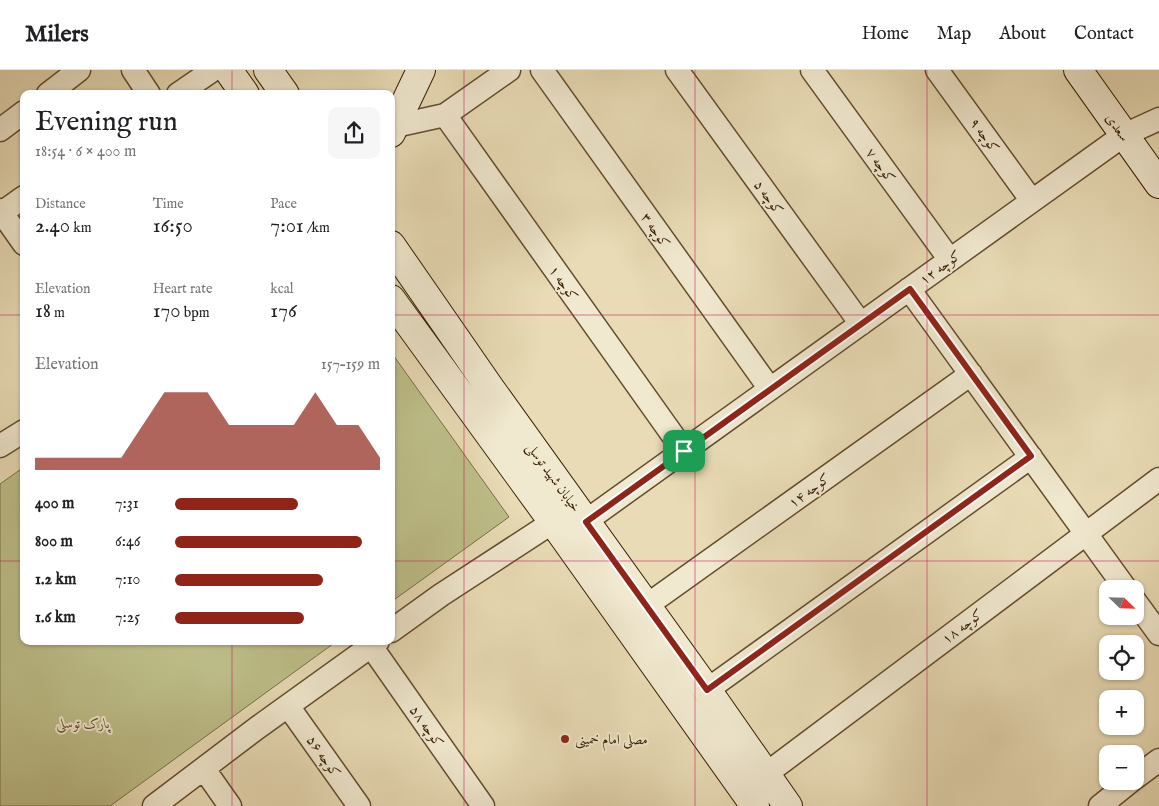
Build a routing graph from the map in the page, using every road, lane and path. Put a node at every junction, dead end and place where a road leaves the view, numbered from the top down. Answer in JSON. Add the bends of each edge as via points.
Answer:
{"nodes":[{"id":1,"x":79,"y":70,"type":"edge"},
{"id":2,"x":133,"y":70,"type":"edge"},
{"id":3,"x":213,"y":70,"type":"edge"},
{"id":4,"x":228,"y":70,"type":"edge"},
{"id":5,"x":268,"y":70,"type":"edge"},
{"id":6,"x":421,"y":70,"type":"edge"},
{"id":7,"x":509,"y":70,"type":"edge"},
{"id":8,"x":542,"y":70,"type":"edge"},
{"id":9,"x":677,"y":70,"type":"edge"},
{"id":10,"x":812,"y":70,"type":"edge"},
{"id":11,"x":937,"y":70,"type":"edge"},
{"id":12,"x":1078,"y":70,"type":"edge"},
{"id":13,"x":53,"y":90,"type":"edge"},
{"id":14,"x":146,"y":90,"type":"edge"},
{"id":15,"x":184,"y":90,"type":"edge"},
{"id":16,"x":242,"y":90,"type":"edge"},
{"id":17,"x":282,"y":90,"type":"edge"},
{"id":18,"x":20,"y":115,"type":"edge"},
{"id":19,"x":445,"y":115,"type":"junction"},
{"id":20,"x":1159,"y":119,"type":"edge"},
{"id":21,"x":395,"y":126,"type":"edge"},
{"id":22,"x":395,"y":129,"type":"edge"},
{"id":23,"x":0,"y":130,"type":"edge"},
{"id":24,"x":1124,"y":135,"type":"junction"},
{"id":25,"x":1159,"y":184,"type":"edge"},
{"id":26,"x":20,"y":200,"type":"edge"},
{"id":27,"x":1032,"y":200,"type":"junction"},
{"id":28,"x":0,"y":212,"type":"edge"},
{"id":29,"x":20,"y":239,"type":"edge"},
{"id":30,"x":395,"y":252,"type":"edge"},
{"id":31,"x":950,"y":260,"type":"junction"},
{"id":32,"x":910,"y":289,"type":"junction"},
{"id":33,"x":395,"y":305,"type":"edge"},
{"id":34,"x":861,"y":324,"type":"junction"},
{"id":35,"x":971,"y":374,"type":"junction"},
{"id":36,"x":770,"y":389,"type":"junction"},
{"id":37,"x":20,"y":434,"type":"edge"},
{"id":38,"x":0,"y":446,"type":"edge"},
{"id":39,"x":684,"y":451,"type":"junction"},
{"id":40,"x":1031,"y":456,"type":"junction"},
{"id":41,"x":1159,"y":478,"type":"edge"},
{"id":42,"x":553,"y":522,"type":"junction"},
{"id":43,"x":586,"y":522,"type":"junction"},
{"id":44,"x":1086,"y":533,"type":"junction"},
{"id":45,"x":1120,"y":580,"type":"edge"},
{"id":46,"x":646,"y":606,"type":"junction"},
{"id":47,"x":1144,"y":613,"type":"edge"},
{"id":48,"x":395,"y":628,"type":"edge"},
{"id":49,"x":1159,"y":634,"type":"edge"},
{"id":50,"x":373,"y":645,"type":"edge"},
{"id":51,"x":375,"y":645,"type":"edge"},
{"id":52,"x":707,"y":690,"type":"junction"},
{"id":53,"x":288,"y":706,"type":"junction"},
{"id":54,"x":1159,"y":760,"type":"edge"},
{"id":55,"x":204,"y":769,"type":"junction"},
{"id":56,"x":1144,"y":771,"type":"edge"},
{"id":57,"x":766,"y":774,"type":"junction"},
{"id":58,"x":1120,"y":790,"type":"edge"},
{"id":59,"x":154,"y":806,"type":"edge"},
{"id":60,"x":230,"y":806,"type":"edge"},
{"id":61,"x":359,"y":806,"type":"edge"},
{"id":62,"x":483,"y":806,"type":"edge"},
{"id":63,"x":756,"y":806,"type":"edge"},
{"id":64,"x":788,"y":806,"type":"edge"},
{"id":65,"x":1100,"y":806,"type":"edge"}],
"edges":[{"from":1,"to":13,"type":"street"},
{"from":2,"to":14,"type":"street"},
{"from":3,"to":15,"type":"street"},
{"from":4,"to":16,"type":"street"},
{"from":5,"to":17,"type":"street"},
{"from":6,"to":21,"type":"street"},
{"from":7,"to":19,"type":"street"},
{"from":8,"to":36,"type":"street","name":"کوچه ۳"},
{"from":9,"to":34,"type":"street","name":"کوچه ۵"},
{"from":10,"to":31,"type":"street","name":"کوچه ۷"},
{"from":11,"to":27,"type":"street","name":"کوچه ۹"},
{"from":12,"to":24,"type":"street","name":"سعدی"},
{"from":18,"to":23,"type":"street"},
{"from":19,"to":22,"type":"street"},
{"from":19,"to":39,"type":"street","name":"کوچه ۱"},
{"from":20,"to":24,"type":"street","name":"کوچه ۱۲"},
{"from":24,"to":25,"type":"street","name":"سعدی"},
{"from":24,"to":27,"type":"street","name":"کوچه ۱۲"},
{"from":26,"to":28,"type":"street"},
{"from":27,"to":31,"type":"street","name":"کوچه ۱۲"},
{"from":28,"to":29,"type":"street"},
{"from":30,"to":43,"type":"street","name":"خیابان شهید توسلی"},
{"from":31,"to":32,"type":"street","name":"کوچه ۱۲"},
{"from":32,"to":34,"type":"street","name":"کوچه ۱۲"},
{"from":32,"to":35,"type":"street"},
{"from":33,"to":42,"type":"street","name":"خیابان شهید توسلی"},
{"from":34,"to":36,"type":"street","name":"کوچه ۱۲"},
{"from":35,"to":40,"type":"street"},
{"from":35,"to":46,"type":"street","name":"کوچه ۱۴"},
{"from":36,"to":39,"type":"street","name":"کوچه ۱۲"},
{"from":37,"to":38,"type":"street"},
{"from":39,"to":43,"type":"street","name":"کوچه ۱۲"},
{"from":40,"to":44,"type":"street"},
{"from":40,"to":52,"type":"street"},
{"from":41,"to":44,"type":"street","name":"کوچه ۱۸"},
{"from":42,"to":48,"type":"street"},
{"from":42,"to":63,"type":"street","name":"خیابان شهید توسلی"},
{"from":43,"to":46,"type":"street","name":"خیابان شهید توسلی"},
{"from":44,"to":45,"type":"street"},
{"from":44,"to":57,"type":"street","name":"کوچه ۱۸"},
{"from":46,"to":52,"type":"street","name":"خیابان شهید توسلی"},
{"from":47,"to":49,"type":"street"},
{"from":50,"to":53,"type":"street"},
{"from":51,"to":62,"type":"street","name":"کوچه ۵۸"},
{"from":52,"to":57,"type":"street","name":"خیابان شهید توسلی"},
{"from":53,"to":55,"type":"street"},
{"from":53,"to":61,"type":"street","name":"کوچه ۵۶"},
{"from":54,"to":56,"type":"street"},
{"from":55,"to":59,"type":"street"},
{"from":55,"to":60,"type":"street"},
{"from":57,"to":64,"type":"street","name":"خیابان شهید توسلی"},
{"from":58,"to":65,"type":"street"}]}
